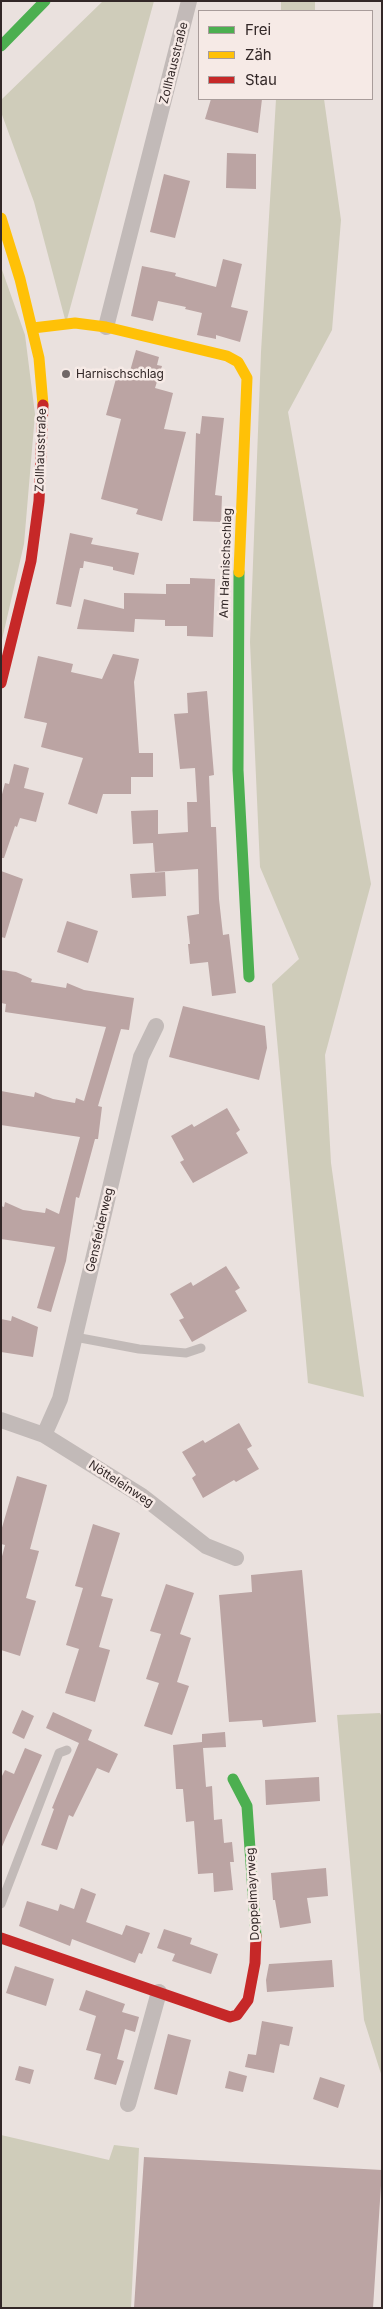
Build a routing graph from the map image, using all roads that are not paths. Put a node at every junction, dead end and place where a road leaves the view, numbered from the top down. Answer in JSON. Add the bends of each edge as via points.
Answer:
{"nodes":[{"id":1,"x":46,"y":1,"type":"edge"},
{"id":2,"x":189,"y":1,"type":"edge"},
{"id":3,"x":1,"y":46,"type":"edge"},
{"id":4,"x":1,"y":218,"type":"edge"},
{"id":5,"x":106,"y":327,"type":"junction"},
{"id":6,"x":33,"y":328,"type":"junction"},
{"id":7,"x":1,"y":683,"type":"edge"},
{"id":8,"x":249,"y":978,"type":"dead end"},
{"id":9,"x":156,"y":1026,"type":"dead end"},
{"id":10,"x":75,"y":1337,"type":"junction"},
{"id":11,"x":201,"y":1348,"type":"dead end"},
{"id":12,"x":1,"y":1420,"type":"edge"},
{"id":13,"x":44,"y":1435,"type":"junction"},
{"id":14,"x":236,"y":1558,"type":"dead end"},
{"id":15,"x":67,"y":1750,"type":"dead end"},
{"id":16,"x":233,"y":1779,"type":"dead end"},
{"id":17,"x":1,"y":1904,"type":"edge"},
{"id":18,"x":1,"y":1938,"type":"edge"},
{"id":19,"x":159,"y":1992,"type":"junction"},
{"id":20,"x":128,"y":2104,"type":"dead end"}],
"edges":[{"from":1,"to":3,"type":"street"},
{"from":2,"to":5,"type":"street","name":"Zollhausstraße"},
{"from":4,"to":6,"type":"street","name":"Zollhausstraße"},
{"from":5,"to":6,"type":"street","name":"Am Harnischschlag","via":[[75,323]]},
{"from":5,"to":8,"type":"street","name":"Am Harnischschlag","via":[[227,356],[238,362],[247,378],[238,610],[238,740]]},
{"from":6,"to":7,"type":"street","name":"Zollhausstraße","via":[[43,397],[41,481],[30,568]]},
{"from":9,"to":10,"type":"street","name":"Gensfelderweg","via":[[141,1057]]},
{"from":10,"to":11,"type":"lane","via":[[139,1349],[186,1353]]},
{"from":10,"to":13,"type":"street","name":"Gensfelderweg","via":[[60,1399]]},
{"from":12,"to":13,"type":"street","name":"Nötteleinweg"},
{"from":13,"to":14,"type":"street","name":"Nötteleinweg","via":[[142,1496],[206,1546]]},
{"from":15,"to":17,"type":"lane","via":[[59,1753]]},
{"from":16,"to":19,"type":"street","name":"Doppelmayrweg","via":[[248,1806],[256,1924],[255,1963],[248,2000],[237,2015],[230,2017]]},
{"from":18,"to":19,"type":"street","name":"Doppelmayrweg"},
{"from":19,"to":20,"type":"street"}]}
